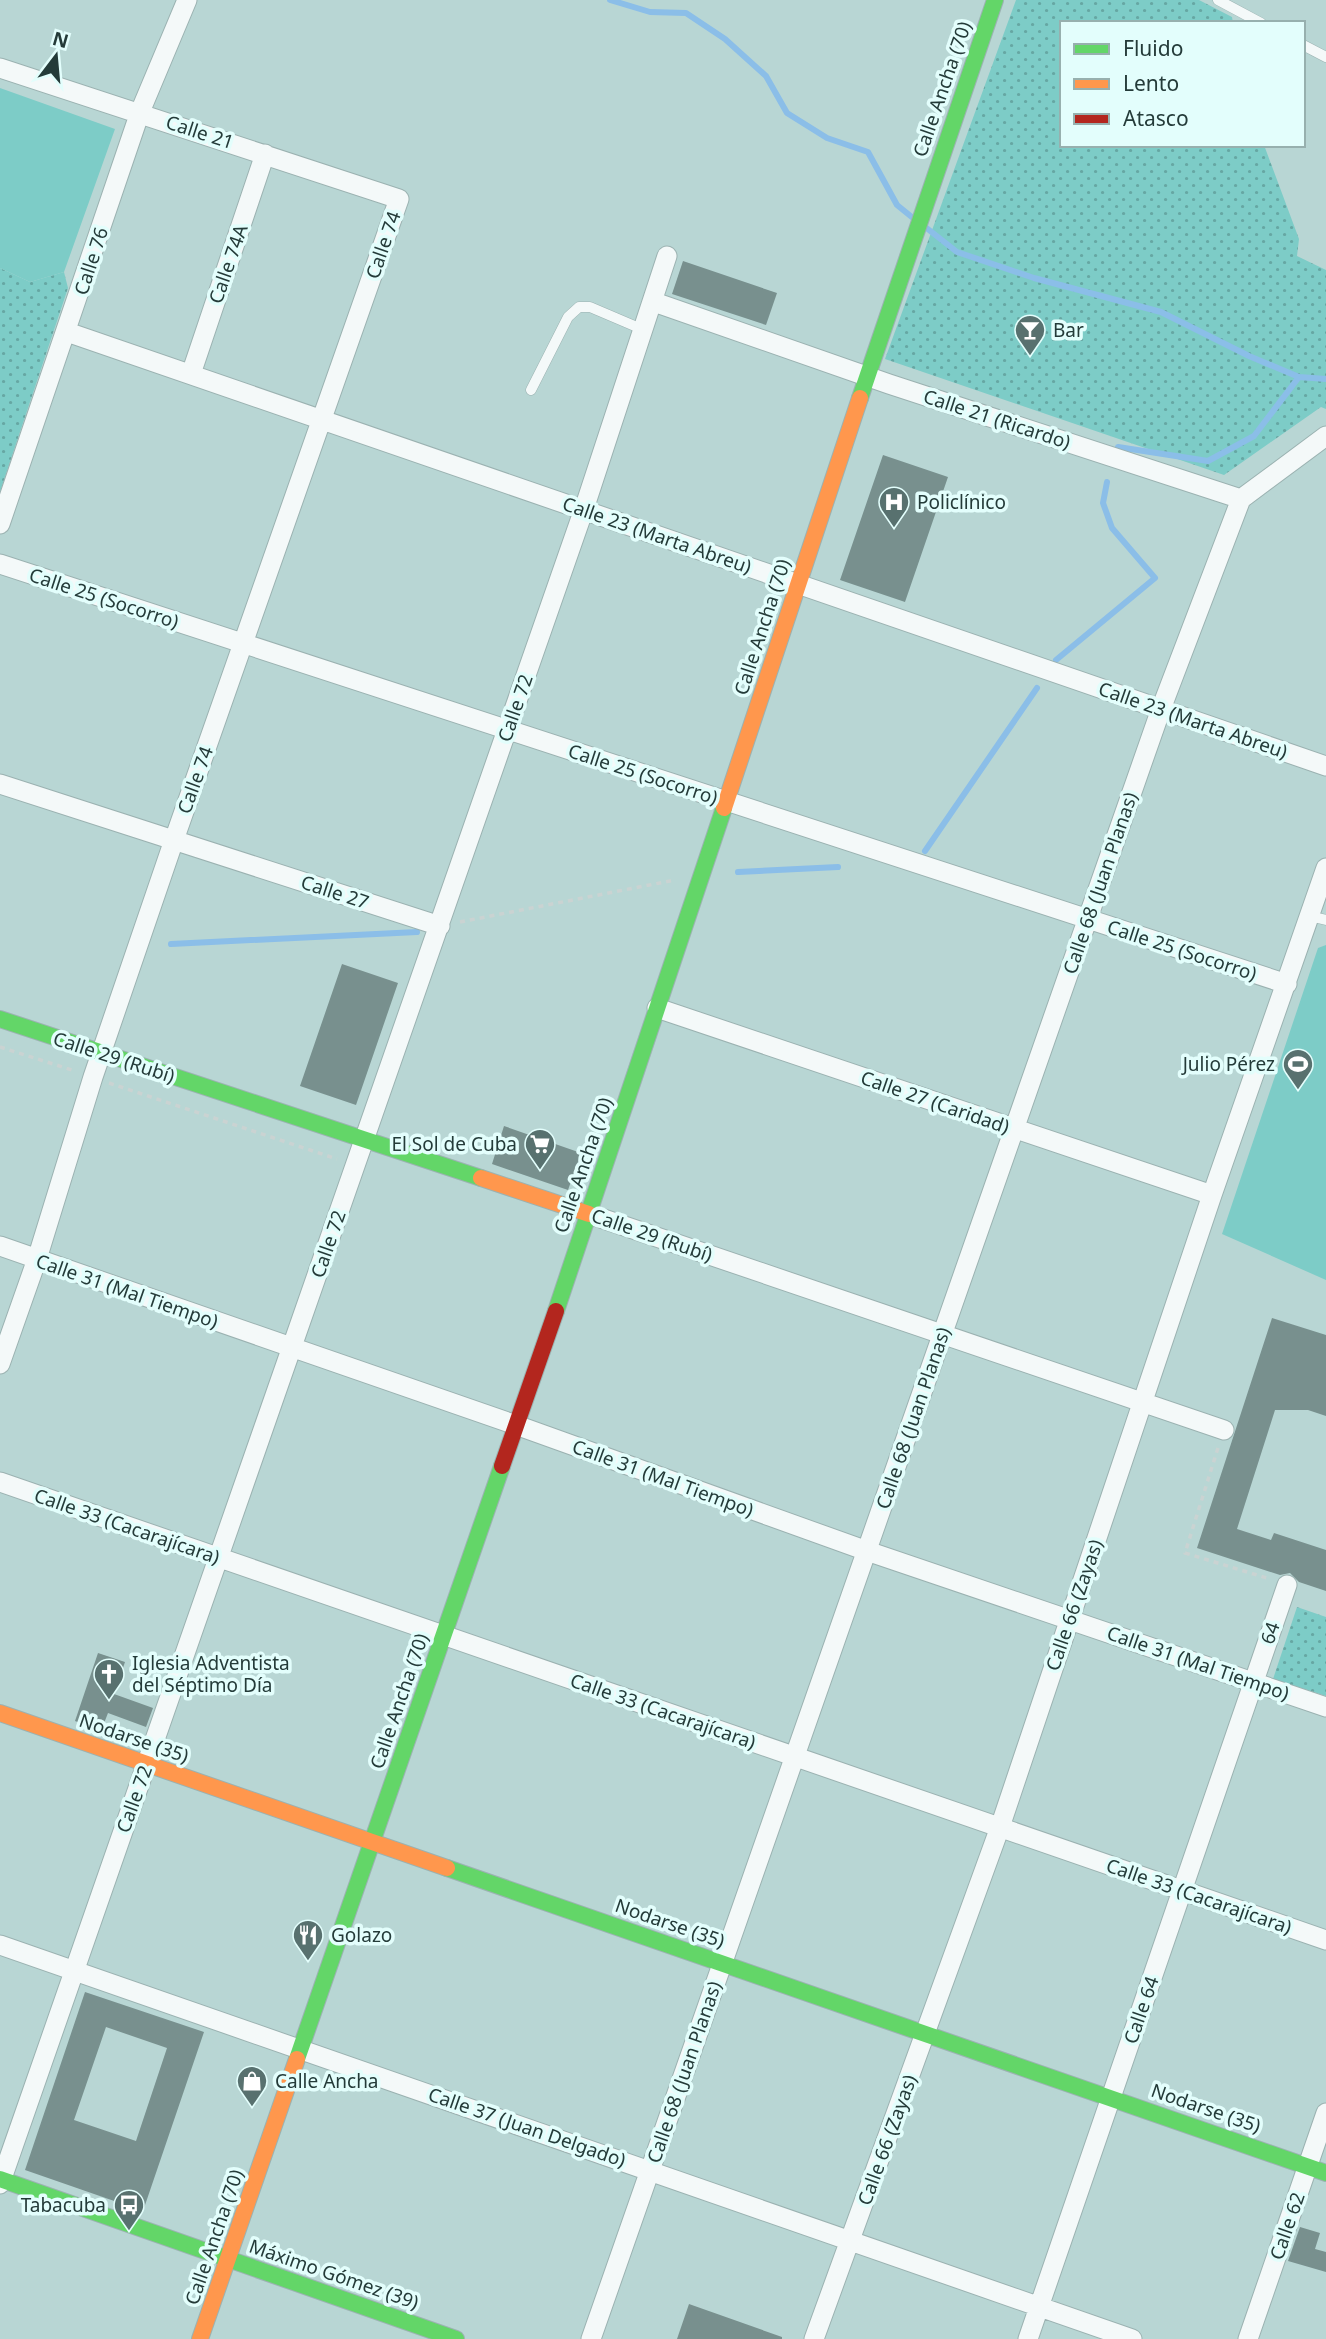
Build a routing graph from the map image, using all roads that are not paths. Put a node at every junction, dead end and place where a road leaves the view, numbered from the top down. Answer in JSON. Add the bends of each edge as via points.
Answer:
{"nodes":[{"id":1,"x":187,"y":0,"type":"edge"},
{"id":2,"x":995,"y":0,"type":"edge"},
{"id":3,"x":1217,"y":0,"type":"edge"},
{"id":4,"x":1257,"y":21,"type":"edge"},
{"id":5,"x":1305,"y":46,"type":"edge"},
{"id":6,"x":1326,"y":57,"type":"edge"},
{"id":7,"x":0,"y":68,"type":"edge"},
{"id":8,"x":140,"y":112,"type":"junction"},
{"id":9,"x":265,"y":154,"type":"junction"},
{"id":10,"x":399,"y":199,"type":"joint"},
{"id":11,"x":667,"y":256,"type":"dead end"},
{"id":12,"x":654,"y":302,"type":"junction"},
{"id":13,"x":644,"y":330,"type":"junction"},
{"id":14,"x":67,"y":332,"type":"junction"},
{"id":15,"x":191,"y":373,"type":"junction"},
{"id":16,"x":867,"y":376,"type":"junction"},
{"id":17,"x":531,"y":390,"type":"dead end"},
{"id":18,"x":322,"y":419,"type":"junction"},
{"id":19,"x":1326,"y":436,"type":"edge"},
{"id":20,"x":1241,"y":499,"type":"junction"},
{"id":21,"x":584,"y":509,"type":"junction"},
{"id":22,"x":0,"y":524,"type":"edge"},
{"id":23,"x":0,"y":564,"type":"edge"},
{"id":24,"x":798,"y":583,"type":"junction"},
{"id":25,"x":244,"y":644,"type":"junction"},
{"id":26,"x":1161,"y":709,"type":"junction"},
{"id":27,"x":507,"y":730,"type":"junction"},
{"id":28,"x":1326,"y":766,"type":"edge"},
{"id":29,"x":0,"y":785,"type":"edge"},
{"id":30,"x":726,"y":801,"type":"junction"},
{"id":31,"x":174,"y":840,"type":"junction"},
{"id":32,"x":1326,"y":868,"type":"edge"},
{"id":33,"x":1317,"y":918,"type":"edge"},
{"id":34,"x":1087,"y":919,"type":"junction"},
{"id":35,"x":440,"y":926,"type":"junction"},
{"id":36,"x":1287,"y":984,"type":"junction"},
{"id":37,"x":657,"y":1008,"type":"junction"},
{"id":38,"x":0,"y":1019,"type":"edge"},
{"id":39,"x":102,"y":1053,"type":"junction"},
{"id":40,"x":1014,"y":1128,"type":"junction"},
{"id":41,"x":365,"y":1139,"type":"junction"},
{"id":42,"x":1212,"y":1195,"type":"junction"},
{"id":43,"x":589,"y":1213,"type":"junction"},
{"id":44,"x":0,"y":1246,"type":"edge"},
{"id":45,"x":37,"y":1259,"type":"junction"},
{"id":46,"x":942,"y":1334,"type":"junction"},
{"id":47,"x":292,"y":1348,"type":"junction"},
{"id":48,"x":0,"y":1364,"type":"edge"},
{"id":49,"x":1143,"y":1402,"type":"junction"},
{"id":50,"x":516,"y":1424,"type":"junction"},
{"id":51,"x":1224,"y":1430,"type":"road end"},
{"id":52,"x":0,"y":1482,"type":"edge"},
{"id":53,"x":867,"y":1550,"type":"junction"},
{"id":54,"x":218,"y":1558,"type":"junction"},
{"id":55,"x":1287,"y":1585,"type":"road end"},
{"id":56,"x":1070,"y":1620,"type":"junction"},
{"id":57,"x":443,"y":1635,"type":"junction"},
{"id":58,"x":1254,"y":1682,"type":"junction"},
{"id":59,"x":1326,"y":1707,"type":"edge"},
{"id":60,"x":0,"y":1713,"type":"edge"},
{"id":61,"x":795,"y":1757,"type":"junction"},
{"id":62,"x":147,"y":1764,"type":"junction"},
{"id":63,"x":1000,"y":1828,"type":"junction"},
{"id":64,"x":373,"y":1843,"type":"junction"},
{"id":65,"x":1182,"y":1890,"type":"junction"},
{"id":66,"x":1326,"y":1940,"type":"edge"},
{"id":67,"x":0,"y":1945,"type":"edge"},
{"id":68,"x":723,"y":1963,"type":"junction"},
{"id":69,"x":73,"y":1970,"type":"junction"},
{"id":70,"x":927,"y":2032,"type":"junction"},
{"id":71,"x":301,"y":2049,"type":"junction"},
{"id":72,"x":1111,"y":2097,"type":"junction"},
{"id":73,"x":1326,"y":2113,"type":"edge"},
{"id":74,"x":650,"y":2170,"type":"junction"},
{"id":75,"x":1317,"y":2170,"type":"edge"},
{"id":76,"x":1,"y":2181,"type":"edge"},
{"id":77,"x":851,"y":2240,"type":"junction"},
{"id":78,"x":228,"y":2260,"type":"junction"},
{"id":79,"x":1040,"y":2306,"type":"junction"},
{"id":80,"x":200,"y":2339,"type":"edge"},
{"id":81,"x":456,"y":2339,"type":"edge"},
{"id":82,"x":591,"y":2339,"type":"edge"},
{"id":83,"x":814,"y":2339,"type":"edge"},
{"id":84,"x":1028,"y":2339,"type":"edge"},
{"id":85,"x":1132,"y":2339,"type":"edge"},
{"id":86,"x":1248,"y":2339,"type":"edge"}],
"edges":[{"from":1,"to":8,"type":"street","name":"Calle 76"},
{"from":2,"to":16,"type":"main road","name":"Calle Ancha (70)"},
{"from":3,"to":4,"type":"lane"},
{"from":5,"to":6,"type":"lane"},
{"from":7,"to":8,"type":"street","name":"Calle 21"},
{"from":8,"to":9,"type":"street","name":"Calle 21"},
{"from":8,"to":14,"type":"street","name":"Calle 76"},
{"from":9,"to":10,"type":"street","name":"Calle 21"},
{"from":9,"to":15,"type":"street","name":"Calle 74A"},
{"from":10,"to":18,"type":"street","name":"Calle 74"},
{"from":11,"to":12,"type":"street","name":"Calle 72"},
{"from":12,"to":13,"type":"street","name":"Calle 72"},
{"from":12,"to":16,"type":"street","name":"Calle 21 (Ricardo)"},
{"from":13,"to":17,"type":"lane","via":[[590,307],[579,307],[568,317]]},
{"from":13,"to":21,"type":"street","name":"Calle 72"},
{"from":14,"to":15,"type":"street","name":"Calle 23 (Marta Abreu)"},
{"from":14,"to":22,"type":"street","name":"Calle 76"},
{"from":15,"to":18,"type":"street","name":"Calle 23 (Marta Abreu)"},
{"from":16,"to":20,"type":"street","name":"Calle 21 (Ricardo)"},
{"from":16,"to":24,"type":"main road","name":"Calle Ancha (70)"},
{"from":18,"to":21,"type":"street","name":"Calle 23 (Marta Abreu)"},
{"from":18,"to":25,"type":"street","name":"Calle 74"},
{"from":19,"to":20,"type":"street"},
{"from":20,"to":26,"type":"street","name":"Calle 68 (Juan Planas)"},
{"from":21,"to":24,"type":"street","name":"Calle 23 (Marta Abreu)"},
{"from":21,"to":27,"type":"street","name":"Calle 72"},
{"from":23,"to":25,"type":"street","name":"Calle 25 (Socorro)"},
{"from":24,"to":26,"type":"street","name":"Calle 23 (Marta Abreu)"},
{"from":24,"to":30,"type":"main road","name":"Calle Ancha (70)"},
{"from":25,"to":27,"type":"street","name":"Calle 25 (Socorro)"},
{"from":25,"to":31,"type":"street","name":"Calle 74"},
{"from":26,"to":28,"type":"street","name":"Calle 23 (Marta Abreu)"},
{"from":26,"to":34,"type":"street","name":"Calle 68 (Juan Planas)"},
{"from":27,"to":30,"type":"street","name":"Calle 25 (Socorro)"},
{"from":27,"to":35,"type":"street","name":"Calle 72"},
{"from":29,"to":31,"type":"street","name":"Calle 27"},
{"from":30,"to":34,"type":"street","name":"Calle 25 (Socorro)"},
{"from":30,"to":37,"type":"main road","name":"Calle Ancha (70)"},
{"from":31,"to":35,"type":"street","name":"Calle 27"},
{"from":31,"to":39,"type":"street","name":"Calle 74"},
{"from":32,"to":33,"type":"street","name":"Calle 66 (Zayas)"},
{"from":33,"to":36,"type":"street","name":"Calle 66 (Zayas)"},
{"from":34,"to":36,"type":"street","name":"Calle 25 (Socorro)"},
{"from":34,"to":40,"type":"street","name":"Calle 68 (Juan Planas)"},
{"from":35,"to":41,"type":"street","name":"Calle 72"},
{"from":36,"to":42,"type":"street","name":"Calle 66 (Zayas)"},
{"from":37,"to":40,"type":"street","name":"Calle 27 (Caridad)"},
{"from":37,"to":43,"type":"main road","name":"Calle Ancha (70)"},
{"from":38,"to":39,"type":"main road","name":"Calle 29 (Rubí)"},
{"from":39,"to":41,"type":"main road","name":"Calle 29 (Rubí)"},
{"from":39,"to":45,"type":"street","name":"Calle 74"},
{"from":40,"to":42,"type":"street","name":"Calle 27 (Caridad)"},
{"from":40,"to":46,"type":"street","name":"Calle 68 (Juan Planas)"},
{"from":41,"to":43,"type":"main road","name":"Calle 29 (Rubí)"},
{"from":41,"to":47,"type":"street","name":"Calle 72"},
{"from":42,"to":49,"type":"street","name":"Calle 66 (Zayas)"},
{"from":43,"to":46,"type":"street","name":"Calle 29 (Rubí)"},
{"from":43,"to":50,"type":"main road","name":"Calle Ancha (70)"},
{"from":44,"to":45,"type":"street","name":"Calle 31 (Mal Tiempo)"},
{"from":45,"to":47,"type":"street","name":"Calle 31 (Mal Tiempo)"},
{"from":45,"to":48,"type":"street","name":"Calle 74"},
{"from":46,"to":49,"type":"street","name":"Calle 29 (Rubí)"},
{"from":46,"to":53,"type":"street","name":"Calle 68 (Juan Planas)"},
{"from":47,"to":50,"type":"street","name":"Calle 31 (Mal Tiempo)"},
{"from":47,"to":54,"type":"street","name":"Calle 72"},
{"from":49,"to":51,"type":"street","name":"Calle 29 (Rubí)"},
{"from":49,"to":56,"type":"street","name":"Calle 66 (Zayas)"},
{"from":50,"to":53,"type":"street","name":"Calle 31 (Mal Tiempo)"},
{"from":50,"to":57,"type":"main road","name":"Calle Ancha (70)"},
{"from":52,"to":54,"type":"street","name":"Calle 33 (Cacarajícara)"},
{"from":53,"to":56,"type":"street","name":"Calle 31 (Mal Tiempo)"},
{"from":53,"to":61,"type":"street","name":"Calle 68 (Juan Planas)"},
{"from":54,"to":57,"type":"street","name":"Calle 33 (Cacarajícara)"},
{"from":54,"to":62,"type":"street","name":"Calle 72"},
{"from":55,"to":58,"type":"street","name":"64"},
{"from":56,"to":58,"type":"street","name":"Calle 31 (Mal Tiempo)"},
{"from":56,"to":63,"type":"street","name":"Calle 66 (Zayas)"},
{"from":57,"to":61,"type":"street","name":"Calle 33 (Cacarajícara)"},
{"from":57,"to":64,"type":"main road","name":"Calle Ancha (70)"},
{"from":58,"to":59,"type":"street","name":"Calle 31 (Mal Tiempo)"},
{"from":58,"to":65,"type":"street","name":"Calle 64"},
{"from":60,"to":62,"type":"main road","name":"Nodarse (35)"},
{"from":61,"to":63,"type":"street","name":"Calle 33 (Cacarajícara)"},
{"from":61,"to":68,"type":"street","name":"Calle 68 (Juan Planas)"},
{"from":62,"to":64,"type":"main road","name":"Nodarse (35)"},
{"from":62,"to":69,"type":"street","name":"Calle 72"},
{"from":63,"to":65,"type":"street","name":"Calle 33 (Cacarajícara)"},
{"from":63,"to":70,"type":"street","name":"Calle 66 (Zayas)"},
{"from":64,"to":68,"type":"main road","name":"Nodarse (35)"},
{"from":64,"to":71,"type":"main road","name":"Calle Ancha (70)"},
{"from":65,"to":66,"type":"street","name":"Calle 33 (Cacarajícara)"},
{"from":65,"to":72,"type":"street","name":"Calle 64"},
{"from":67,"to":69,"type":"street","name":"Calle 37 (Juan Delgado)"},
{"from":68,"to":70,"type":"main road","name":"Nodarse (35)"},
{"from":68,"to":74,"type":"street","name":"Calle 68 (Juan Planas)"},
{"from":69,"to":71,"type":"street","name":"Calle 37 (Juan Delgado)"},
{"from":69,"to":76,"type":"street","name":"Calle 72"},
{"from":70,"to":72,"type":"main road","name":"Nodarse (35)"},
{"from":70,"to":77,"type":"street","name":"Calle 66 (Zayas)"},
{"from":71,"to":74,"type":"street","name":"Calle 37 (Juan Delgado)"},
{"from":71,"to":78,"type":"main road","name":"Calle Ancha (70)"},
{"from":72,"to":75,"type":"main road","name":"Nodarse (35)"},
{"from":72,"to":79,"type":"street","name":"Calle 64"},
{"from":73,"to":75,"type":"street","name":"Calle 62"},
{"from":74,"to":77,"type":"street","name":"Calle 37 (Juan Delgado)"},
{"from":74,"to":82,"type":"street","name":"Calle 68 (Juan Planas)"},
{"from":75,"to":86,"type":"street","name":"Calle 62"},
{"from":76,"to":78,"type":"main road","name":"Máximo Gómez (39)"},
{"from":77,"to":79,"type":"street","name":"Calle 37 (Juan Delgado)"},
{"from":77,"to":83,"type":"street","name":"Calle 66 (Zayas)"},
{"from":78,"to":80,"type":"main road","name":"Calle Ancha (70)"},
{"from":78,"to":81,"type":"main road","name":"Máximo Gómez (39)"},
{"from":79,"to":84,"type":"street","name":"Calle 64"},
{"from":79,"to":85,"type":"street","name":"Calle 37 (Juan Delgado)"}]}
